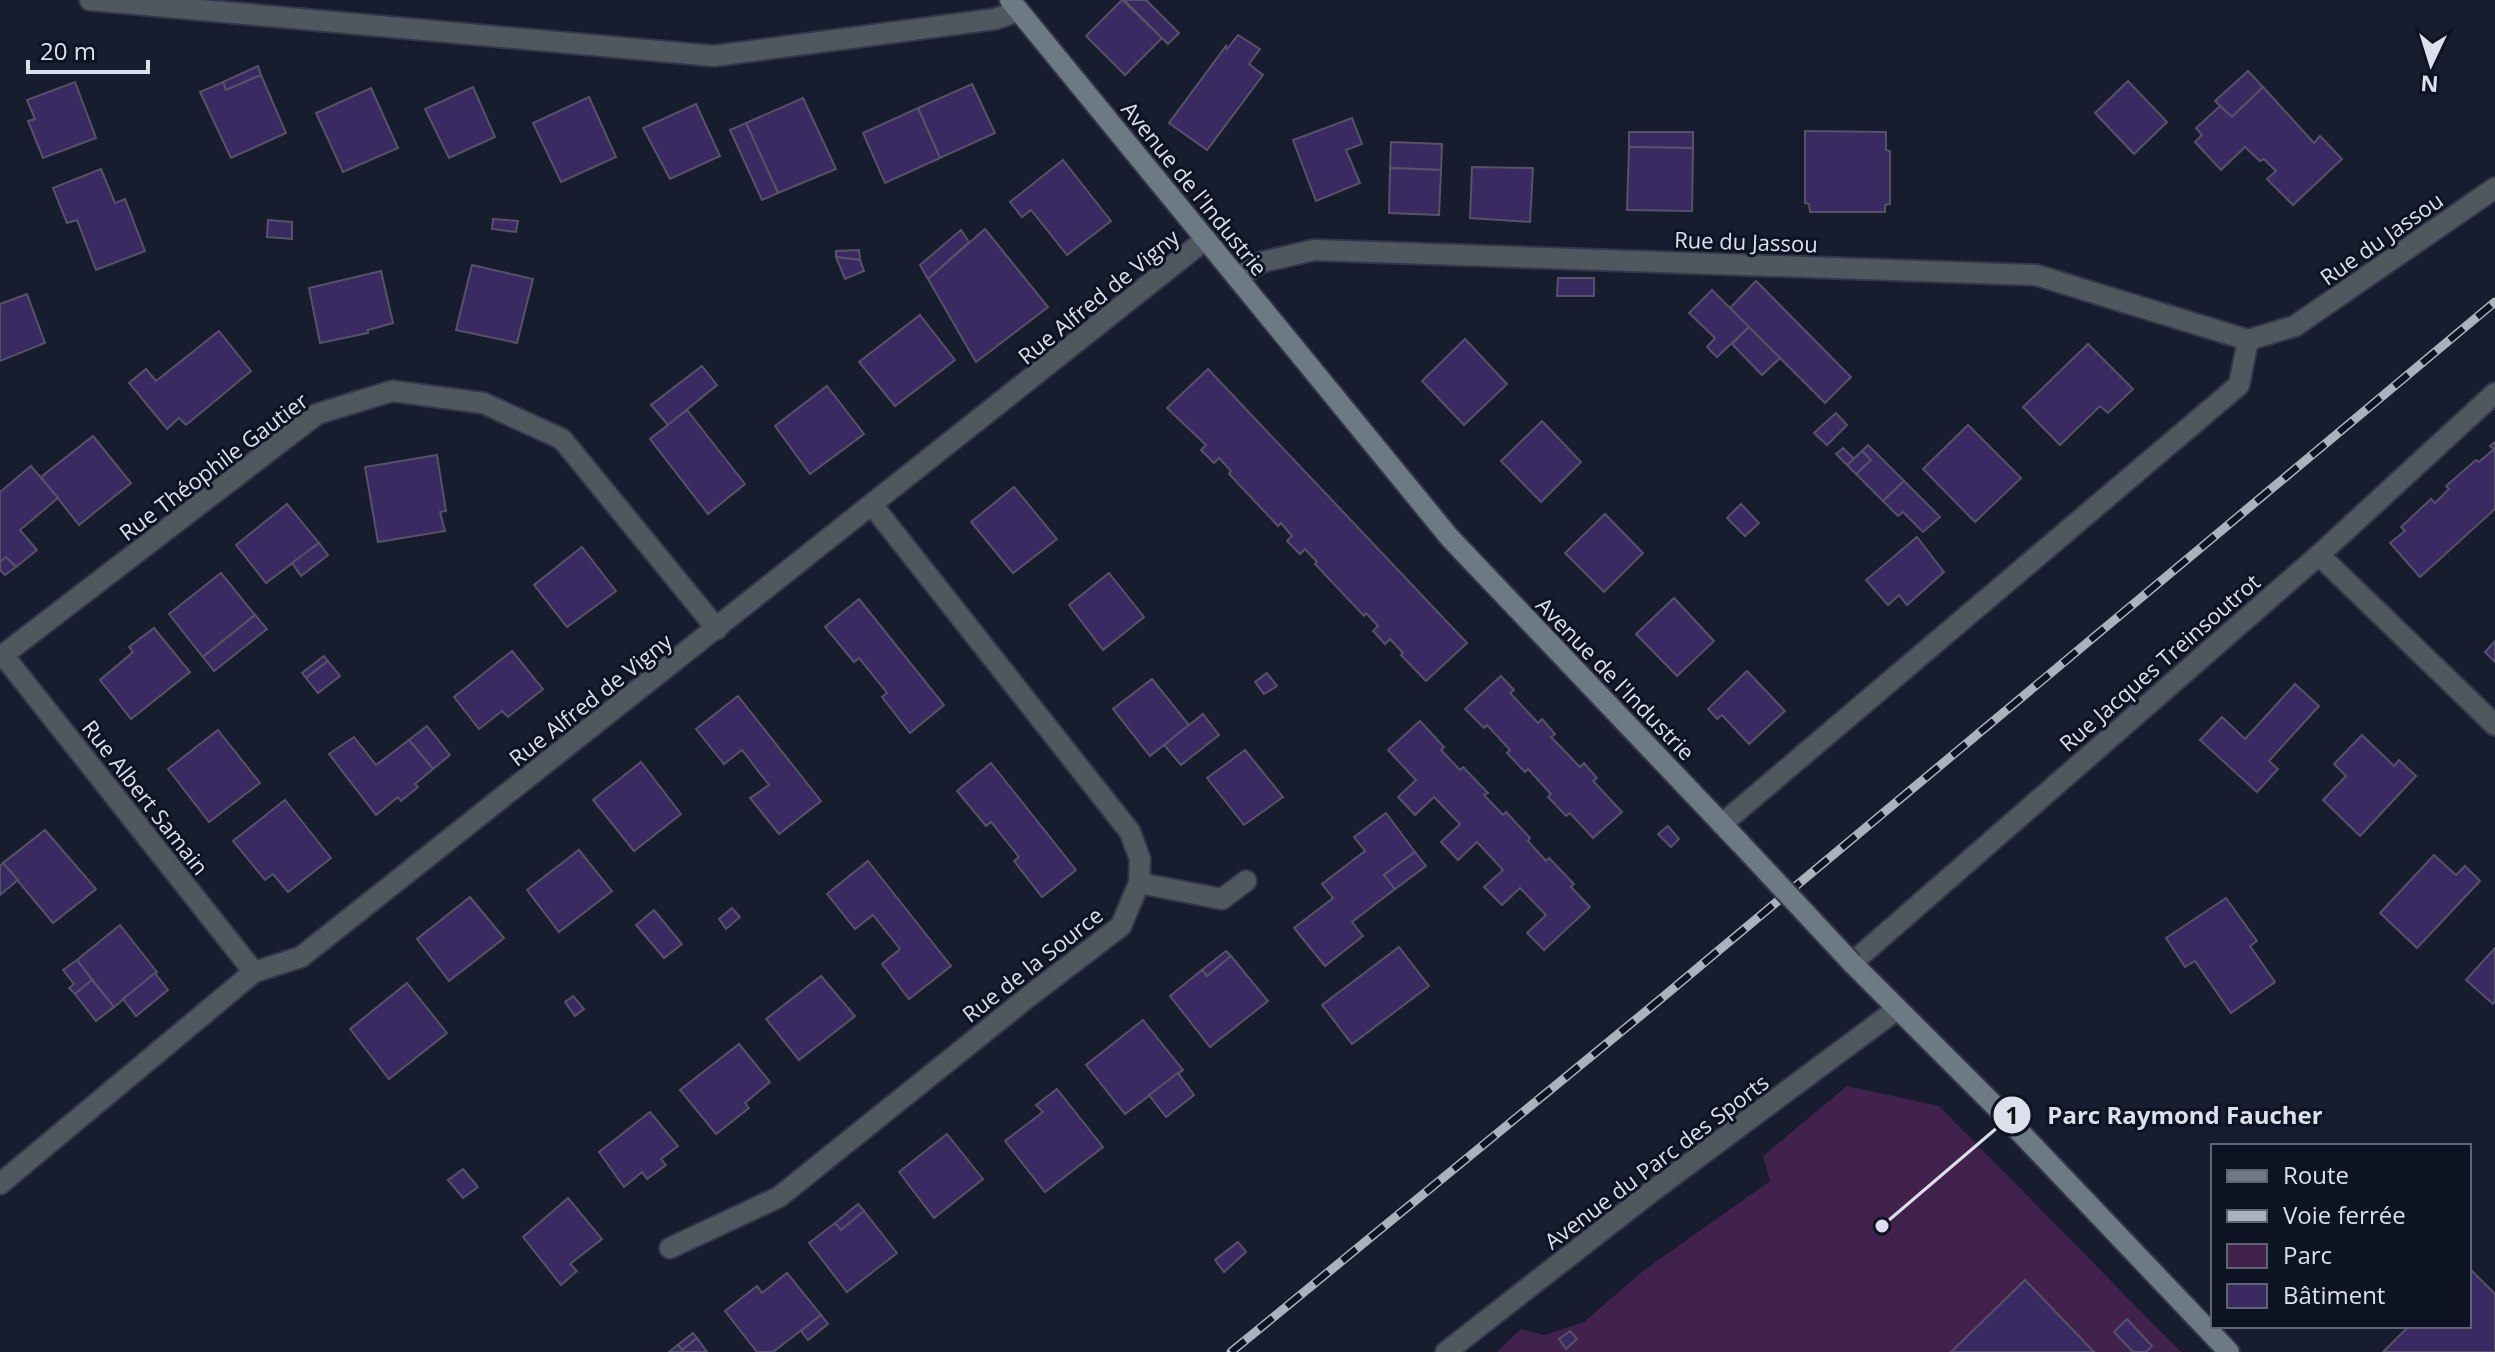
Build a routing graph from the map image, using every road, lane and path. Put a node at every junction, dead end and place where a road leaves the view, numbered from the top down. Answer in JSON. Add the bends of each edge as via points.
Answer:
{"nodes":[{"id":1,"x":90,"y":0,"type":"edge"},
{"id":2,"x":1014,"y":6,"type":"edge"},
{"id":3,"x":2495,"y":188,"type":"edge"},
{"id":4,"x":1206,"y":239,"type":"junction"},
{"id":5,"x":1237,"y":278,"type":"junction"},
{"id":6,"x":2248,"y":340,"type":"junction"},
{"id":7,"x":2495,"y":393,"type":"edge"},
{"id":8,"x":873,"y":506,"type":"junction"},
{"id":9,"x":2319,"y":555,"type":"junction"},
{"id":10,"x":717,"y":629,"type":"junction"},
{"id":11,"x":2,"y":655,"type":"edge"},
{"id":12,"x":2495,"y":725,"type":"edge"},
{"id":13,"x":1722,"y":824,"type":"junction"},
{"id":14,"x":1246,"y":881,"type":"dead end"},
{"id":15,"x":1139,"y":883,"type":"junction"},
{"id":16,"x":1852,"y":963,"type":"junction"},
{"id":17,"x":254,"y":972,"type":"junction"},
{"id":18,"x":1896,"y":1010,"type":"junction"},
{"id":19,"x":0,"y":1184,"type":"edge"},
{"id":20,"x":670,"y":1248,"type":"dead end"},
{"id":21,"x":1446,"y":1352,"type":"edge"},
{"id":22,"x":2229,"y":1352,"type":"edge"}],
"edges":[{"from":1,"to":2,"type":"street","via":[[714,56],[995,19]]},
{"from":2,"to":4,"type":"main road","name":"Avenue de l'Industrie"},
{"from":3,"to":6,"type":"street","name":"Rue du Jassou","via":[[2295,326]]},
{"from":4,"to":5,"type":"main road","name":"Avenue de l'Industrie"},
{"from":4,"to":8,"type":"street","name":"Rue Alfred de Vigny"},
{"from":5,"to":6,"type":"street","name":"Rue du Jassou","via":[[1262,262],[1314,250],[2036,275]]},
{"from":5,"to":13,"type":"main road","name":"Avenue de l'Industrie","via":[[1450,538]]},
{"from":6,"to":13,"type":"street","via":[[2239,385]]},
{"from":7,"to":9,"type":"street","name":"Rue Jacques Treinsoutrot"},
{"from":8,"to":10,"type":"street","name":"Rue Alfred de Vigny"},
{"from":8,"to":15,"type":"street","name":"Rue de la Source","via":[[1130,832],[1140,859]]},
{"from":9,"to":12,"type":"street"},
{"from":9,"to":16,"type":"street","name":"Rue Jacques Treinsoutrot"},
{"from":10,"to":11,"type":"street","name":"Rue Théophile Gautier","via":[[562,439],[483,403],[392,391],[317,414]]},
{"from":10,"to":17,"type":"street","name":"Rue Alfred de Vigny","via":[[301,957]]},
{"from":11,"to":17,"type":"street","name":"Rue Albert Samain"},
{"from":13,"to":16,"type":"main road","name":"Avenue de l'Industrie","bridge":true},
{"from":14,"to":15,"type":"street","via":[[1222,899]]},
{"from":15,"to":20,"type":"street","name":"Rue de la Source","via":[[1121,926],[779,1197]]},
{"from":16,"to":18,"type":"main road","name":"Avenue de l'Industrie"},
{"from":17,"to":19,"type":"street","name":"Rue Alfred de Vigny"},
{"from":18,"to":21,"type":"street","name":"Avenue du Parc des Sports"},
{"from":18,"to":22,"type":"main road","name":"Avenue de l'Industrie","via":[[1998,1109]]}]}
